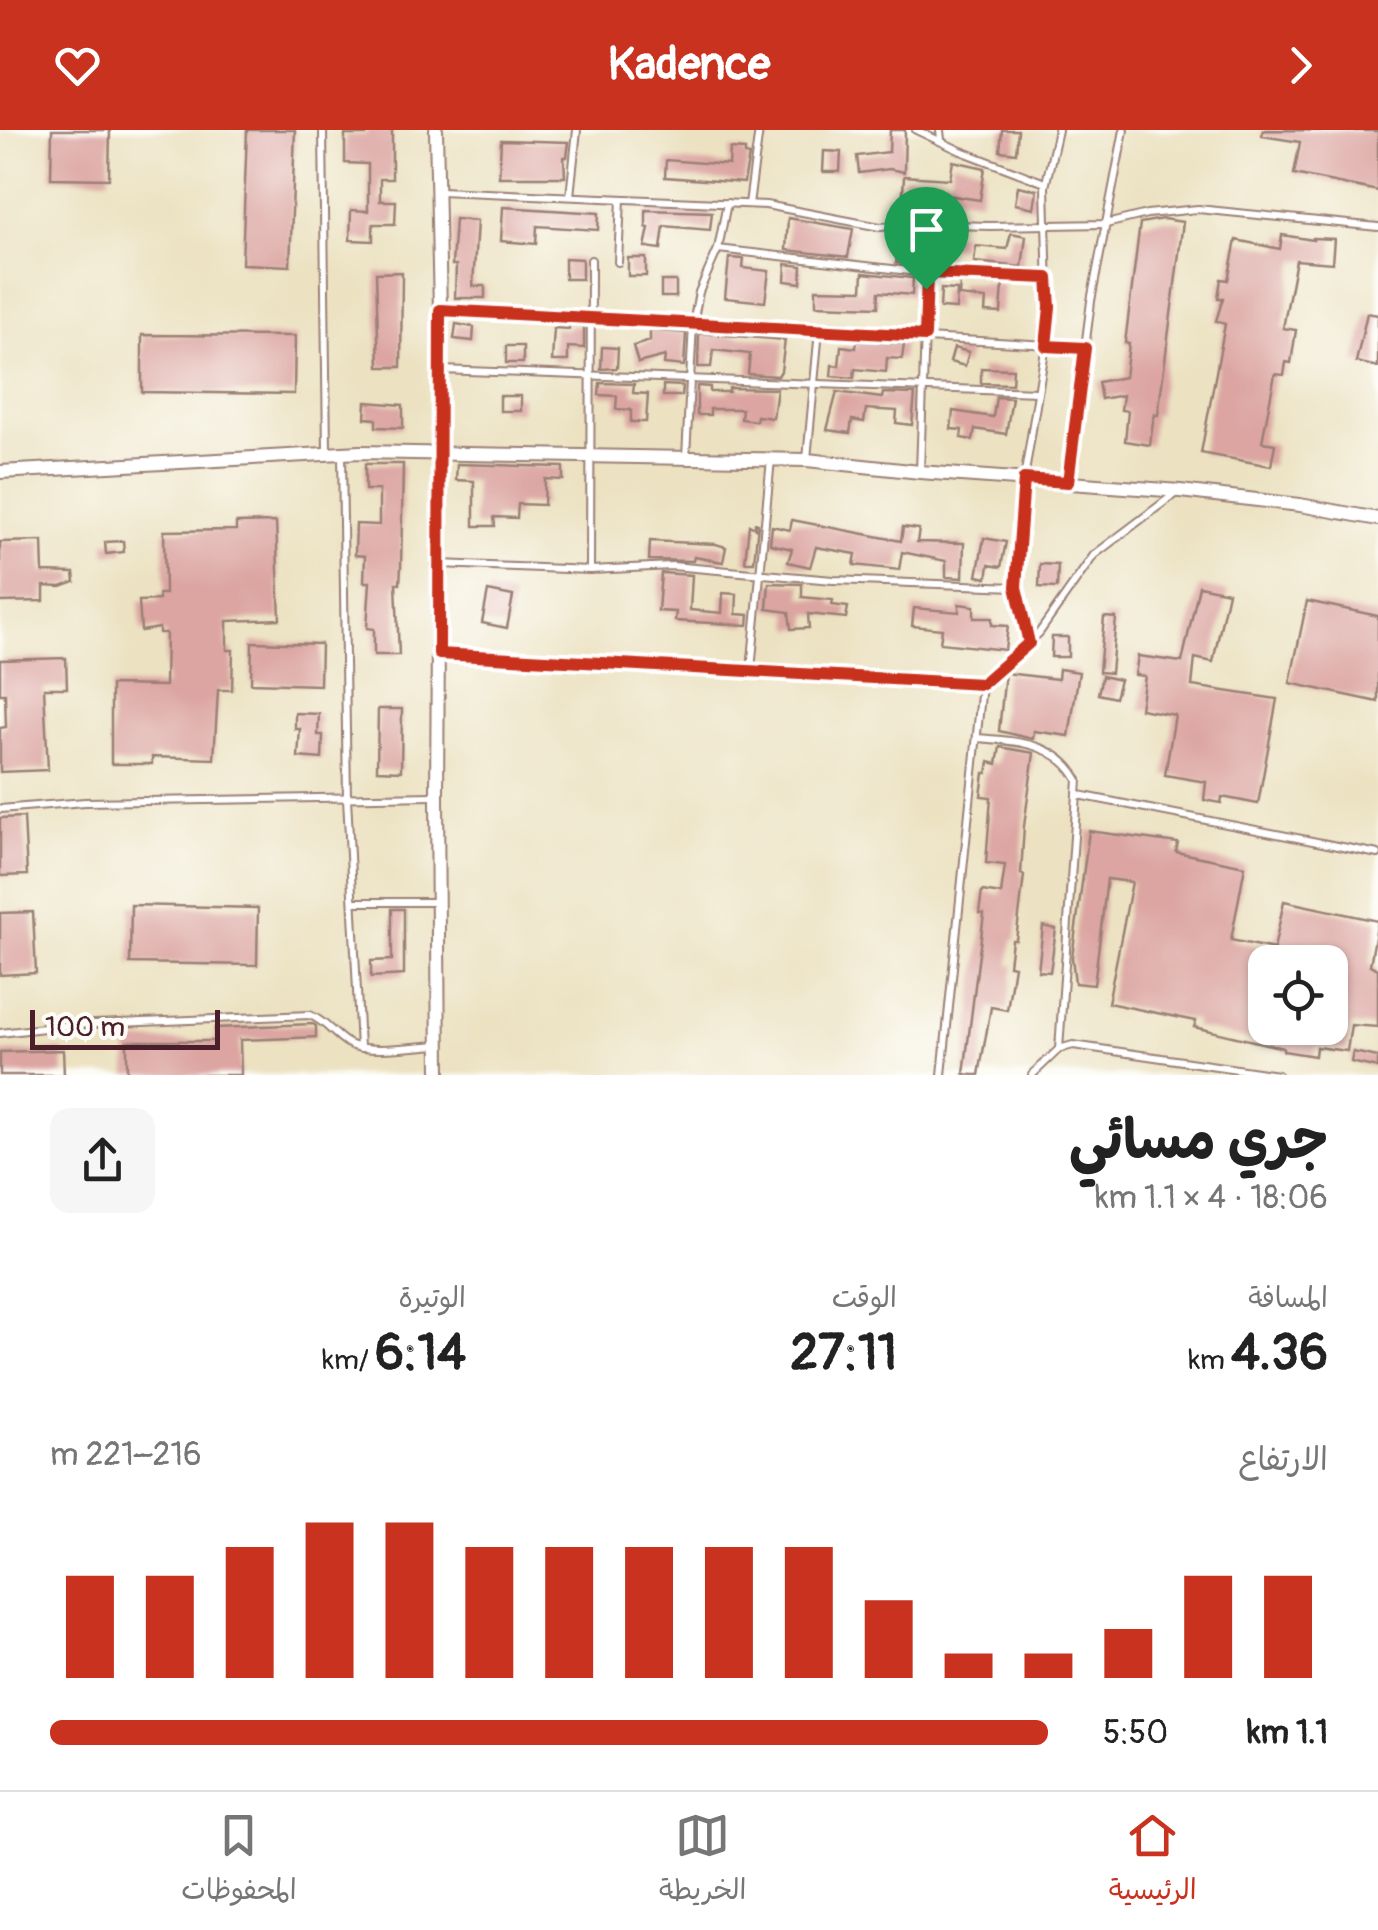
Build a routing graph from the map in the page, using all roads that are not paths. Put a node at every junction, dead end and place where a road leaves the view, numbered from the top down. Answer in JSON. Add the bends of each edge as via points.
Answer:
{"nodes":[{"id":1,"x":323,"y":130,"type":"edge"},
{"id":2,"x":436,"y":130,"type":"edge"},
{"id":3,"x":577,"y":130,"type":"edge"},
{"id":4,"x":759,"y":130,"type":"edge"},
{"id":5,"x":916,"y":130,"type":"edge"},
{"id":6,"x":940,"y":130,"type":"edge"},
{"id":7,"x":1058,"y":130,"type":"edge"},
{"id":8,"x":1124,"y":130,"type":"edge"},
{"id":9,"x":941,"y":140,"type":"junction"},
{"id":10,"x":1046,"y":183,"type":"junction"},
{"id":11,"x":438,"y":191,"type":"junction"},
{"id":12,"x":570,"y":196,"type":"junction"},
{"id":13,"x":621,"y":198,"type":"junction"},
{"id":14,"x":727,"y":203,"type":"junction"},
{"id":15,"x":749,"y":204,"type":"junction"},
{"id":16,"x":1106,"y":224,"type":"junction"},
{"id":17,"x":1045,"y":226,"type":"junction"},
{"id":18,"x":1378,"y":227,"type":"edge"},
{"id":19,"x":718,"y":249,"type":"junction"},
{"id":20,"x":591,"y":260,"type":"dead end"},
{"id":21,"x":618,"y":262,"type":"dead end"},
{"id":22,"x":927,"y":273,"type":"junction"},
{"id":23,"x":1048,"y":278,"type":"junction"},
{"id":24,"x":440,"y":310,"type":"junction"},
{"id":25,"x":591,"y":318,"type":"junction"},
{"id":26,"x":693,"y":324,"type":"junction"},
{"id":27,"x":819,"y":330,"type":"junction"},
{"id":28,"x":925,"y":336,"type":"junction"},
{"id":29,"x":1046,"y":346,"type":"junction"},
{"id":30,"x":1085,"y":348,"type":"junction"},
{"id":31,"x":440,"y":370,"type":"junction"},
{"id":32,"x":591,"y":376,"type":"junction"},
{"id":33,"x":690,"y":379,"type":"junction"},
{"id":34,"x":812,"y":384,"type":"junction"},
{"id":35,"x":924,"y":388,"type":"junction"},
{"id":36,"x":1036,"y":392,"type":"junction"},
{"id":37,"x":438,"y":452,"type":"junction"},
{"id":38,"x":335,"y":453,"type":"junction"},
{"id":39,"x":591,"y":455,"type":"junction"},
{"id":40,"x":686,"y":459,"type":"junction"},
{"id":41,"x":771,"y":459,"type":"junction"},
{"id":42,"x":807,"y":460,"type":"junction"},
{"id":43,"x":0,"y":472,"type":"edge"},
{"id":44,"x":920,"y":472,"type":"junction"},
{"id":45,"x":1024,"y":479,"type":"junction"},
{"id":46,"x":1068,"y":482,"type":"junction"},
{"id":47,"x":1180,"y":490,"type":"junction"},
{"id":48,"x":1378,"y":519,"type":"edge"},
{"id":49,"x":438,"y":564,"type":"junction"},
{"id":50,"x":590,"y":570,"type":"junction"},
{"id":51,"x":760,"y":572,"type":"junction"},
{"id":52,"x":1016,"y":587,"type":"junction"},
{"id":53,"x":1029,"y":643,"type":"junction"},
{"id":54,"x":439,"y":654,"type":"junction"},
{"id":55,"x":750,"y":670,"type":"junction"},
{"id":56,"x":982,"y":684,"type":"junction"},
{"id":57,"x":976,"y":738,"type":"junction"},
{"id":58,"x":436,"y":796,"type":"junction"},
{"id":59,"x":1080,"y":796,"type":"junction"},
{"id":60,"x":347,"y":798,"type":"junction"},
{"id":61,"x":0,"y":809,"type":"edge"},
{"id":62,"x":1378,"y":854,"type":"edge"},
{"id":63,"x":352,"y":902,"type":"junction"},
{"id":64,"x":438,"y":902,"type":"junction"},
{"id":65,"x":0,"y":1033,"type":"edge"},
{"id":66,"x":439,"y":1045,"type":"junction"},
{"id":67,"x":360,"y":1048,"type":"junction"},
{"id":68,"x":1059,"y":1050,"type":"junction"},
{"id":69,"x":439,"y":1075,"type":"edge"},
{"id":70,"x":942,"y":1075,"type":"edge"},
{"id":71,"x":1032,"y":1075,"type":"edge"},
{"id":72,"x":1278,"y":1075,"type":"edge"}],
"edges":[{"from":1,"to":38,"type":"lane"},
{"from":2,"to":11,"type":"street"},
{"from":3,"to":12,"type":"lane"},
{"from":4,"to":15,"type":"lane"},
{"from":5,"to":9,"type":"lane"},
{"from":6,"to":9,"type":"lane"},
{"from":7,"to":10,"type":"lane"},
{"from":8,"to":16,"type":"lane"},
{"from":9,"to":10,"type":"lane"},
{"from":10,"to":17,"type":"lane"},
{"from":11,"to":12,"type":"lane"},
{"from":11,"to":24,"type":"street"},
{"from":12,"to":13,"type":"lane"},
{"from":13,"to":14,"type":"lane"},
{"from":13,"to":21,"type":"lane"},
{"from":14,"to":15,"type":"lane"},
{"from":14,"to":19,"type":"lane"},
{"from":15,"to":17,"type":"lane","via":[[880,227]]},
{"from":16,"to":17,"type":"lane"},
{"from":16,"to":18,"type":"lane","via":[[1198,208]]},
{"from":16,"to":30,"type":"lane"},
{"from":17,"to":23,"type":"lane"},
{"from":19,"to":22,"type":"lane"},
{"from":19,"to":26,"type":"lane","via":[[698,292]]},
{"from":20,"to":25,"type":"lane"},
{"from":22,"to":23,"type":"lane"},
{"from":22,"to":28,"type":"lane"},
{"from":23,"to":29,"type":"lane"},
{"from":24,"to":25,"type":"lane"},
{"from":24,"to":31,"type":"street"},
{"from":25,"to":26,"type":"lane"},
{"from":25,"to":32,"type":"lane"},
{"from":26,"to":27,"type":"lane"},
{"from":26,"to":33,"type":"lane"},
{"from":27,"to":28,"type":"lane"},
{"from":27,"to":34,"type":"lane"},
{"from":28,"to":29,"type":"lane"},
{"from":28,"to":35,"type":"lane"},
{"from":29,"to":30,"type":"lane"},
{"from":29,"to":36,"type":"lane"},
{"from":30,"to":46,"type":"lane"},
{"from":31,"to":32,"type":"lane"},
{"from":31,"to":37,"type":"street"},
{"from":32,"to":33,"type":"lane"},
{"from":32,"to":39,"type":"lane"},
{"from":33,"to":34,"type":"lane"},
{"from":33,"to":40,"type":"lane"},
{"from":34,"to":35,"type":"lane"},
{"from":34,"to":42,"type":"lane"},
{"from":35,"to":36,"type":"lane"},
{"from":35,"to":44,"type":"lane"},
{"from":36,"to":45,"type":"lane"},
{"from":37,"to":38,"type":"street"},
{"from":37,"to":39,"type":"street"},
{"from":37,"to":49,"type":"street"},
{"from":38,"to":43,"type":"street"},
{"from":38,"to":60,"type":"lane"},
{"from":39,"to":40,"type":"street"},
{"from":39,"to":50,"type":"lane"},
{"from":40,"to":41,"type":"street"},
{"from":41,"to":42,"type":"street"},
{"from":41,"to":51,"type":"lane"},
{"from":42,"to":44,"type":"street"},
{"from":44,"to":45,"type":"street"},
{"from":45,"to":46,"type":"street"},
{"from":45,"to":52,"type":"lane"},
{"from":46,"to":47,"type":"street"},
{"from":47,"to":48,"type":"street"},
{"from":47,"to":53,"type":"lane","via":[[1094,554]]},
{"from":49,"to":50,"type":"lane"},
{"from":49,"to":54,"type":"street"},
{"from":50,"to":51,"type":"lane"},
{"from":51,"to":52,"type":"lane"},
{"from":51,"to":55,"type":"lane"},
{"from":52,"to":53,"type":"lane"},
{"from":53,"to":56,"type":"lane"},
{"from":54,"to":55,"type":"lane"},
{"from":54,"to":58,"type":"street"},
{"from":55,"to":56,"type":"lane"},
{"from":56,"to":57,"type":"lane"},
{"from":57,"to":59,"type":"lane","via":[[1018,741],[1061,758],[1078,780]]},
{"from":57,"to":70,"type":"lane"},
{"from":58,"to":60,"type":"lane"},
{"from":58,"to":64,"type":"street"},
{"from":59,"to":62,"type":"lane"},
{"from":59,"to":68,"type":"lane"},
{"from":60,"to":61,"type":"lane"},
{"from":60,"to":63,"type":"lane"},
{"from":63,"to":64,"type":"lane"},
{"from":63,"to":67,"type":"lane"},
{"from":64,"to":66,"type":"street"},
{"from":65,"to":67,"type":"lane","via":[[310,1015]]},
{"from":66,"to":67,"type":"lane"},
{"from":66,"to":69,"type":"street"},
{"from":68,"to":71,"type":"lane"},
{"from":68,"to":72,"type":"lane","via":[[1073,1044]]}]}
